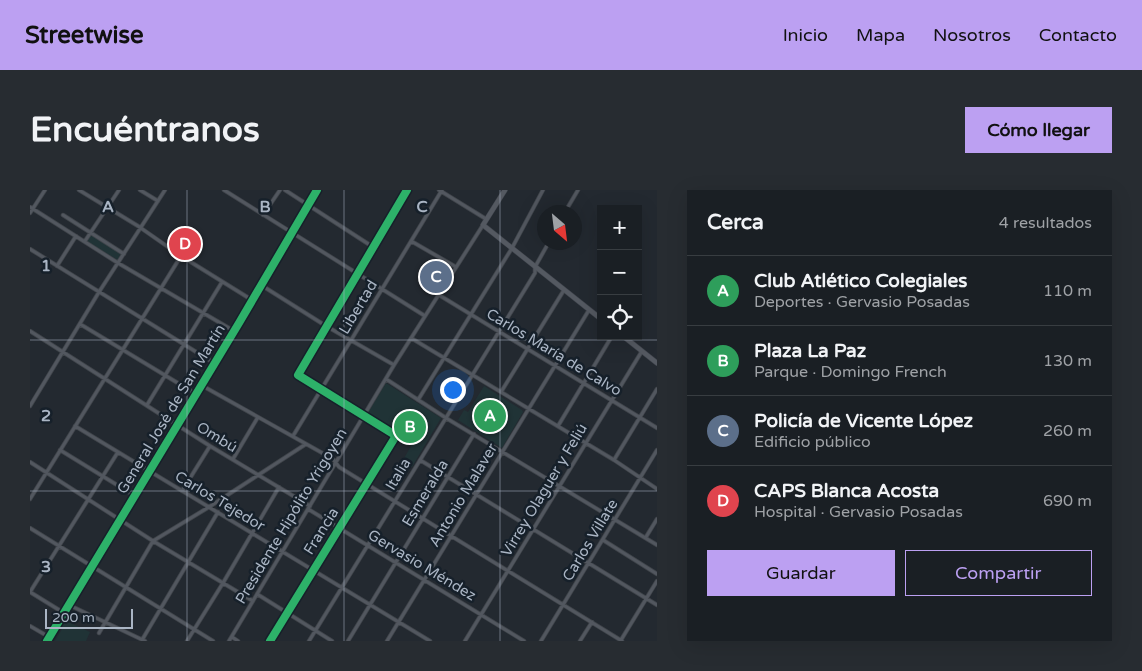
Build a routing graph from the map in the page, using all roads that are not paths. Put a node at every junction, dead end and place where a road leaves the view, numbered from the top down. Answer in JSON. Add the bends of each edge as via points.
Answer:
{"nodes":[{"id":1,"x":44,"y":190,"type":"edge"},
{"id":2,"x":79,"y":190,"type":"edge"},
{"id":3,"x":85,"y":190,"type":"edge"},
{"id":4,"x":119,"y":190,"type":"edge"},
{"id":5,"x":140,"y":190,"type":"edge"},
{"id":6,"x":165,"y":190,"type":"edge"},
{"id":7,"x":224,"y":190,"type":"edge"},
{"id":8,"x":280,"y":190,"type":"edge"},
{"id":9,"x":285,"y":190,"type":"edge"},
{"id":10,"x":317,"y":190,"type":"edge"},
{"id":11,"x":407,"y":190,"type":"edge"},
{"id":12,"x":441,"y":190,"type":"edge"},
{"id":13,"x":504,"y":190,"type":"edge"},
{"id":14,"x":543,"y":190,"type":"edge"},
{"id":15,"x":578,"y":190,"type":"edge"},
{"id":16,"x":89,"y":196,"type":"junction"},
{"id":17,"x":158,"y":201,"type":"junction"},
{"id":18,"x":308,"y":205,"type":"junction"},
{"id":19,"x":569,"y":205,"type":"edge"},
{"id":20,"x":108,"y":207,"type":"junction"},
{"id":21,"x":31,"y":208,"type":"edge"},
{"id":22,"x":30,"y":214,"type":"edge"},
{"id":23,"x":63,"y":215,"type":"dead end"},
{"id":24,"x":263,"y":215,"type":"junction"},
{"id":25,"x":486,"y":219,"type":"junction"},
{"id":26,"x":482,"y":225,"type":"junction"},
{"id":27,"x":141,"y":228,"type":"junction"},
{"id":28,"x":91,"y":233,"type":"junction"},
{"id":29,"x":292,"y":233,"type":"junction"},
{"id":30,"x":76,"y":236,"type":"junction"},
{"id":31,"x":411,"y":241,"type":"junction"},
{"id":32,"x":85,"y":242,"type":"junction"},
{"id":33,"x":373,"y":247,"type":"junction"},
{"id":34,"x":512,"y":248,"type":"junction"},
{"id":35,"x":30,"y":249,"type":"edge"},
{"id":36,"x":545,"y":250,"type":"edge"},
{"id":37,"x":124,"y":254,"type":"junction"},
{"id":38,"x":181,"y":256,"type":"junction"},
{"id":39,"x":118,"y":263,"type":"junction"},
{"id":40,"x":57,"y":266,"type":"junction"},
{"id":41,"x":456,"y":267,"type":"junction"},
{"id":42,"x":536,"y":267,"type":"junction"},
{"id":43,"x":358,"y":274,"type":"junction"},
{"id":44,"x":222,"y":282,"type":"junction"},
{"id":45,"x":261,"y":285,"type":"junction"},
{"id":46,"x":161,"y":288,"type":"junction"},
{"id":47,"x":381,"y":290,"type":"junction"},
{"id":48,"x":564,"y":290,"type":"junction"},
{"id":49,"x":99,"y":292,"type":"junction"},
{"id":50,"x":439,"y":295,"type":"junction"},
{"id":51,"x":252,"y":300,"type":"junction"},
{"id":52,"x":589,"y":310,"type":"junction"},
{"id":53,"x":203,"y":312,"type":"junction"},
{"id":54,"x":471,"y":315,"type":"junction"},
{"id":55,"x":425,"y":316,"type":"junction"},
{"id":56,"x":597,"y":316,"type":"edge"},
{"id":57,"x":142,"y":319,"type":"junction"},
{"id":58,"x":80,"y":324,"type":"junction"},
{"id":59,"x":326,"y":326,"type":"junction"},
{"id":60,"x":30,"y":331,"type":"edge"},
{"id":61,"x":234,"y":331,"type":"junction"},
{"id":62,"x":499,"y":331,"type":"junction"},
{"id":63,"x":411,"y":338,"type":"junction"},
{"id":64,"x":351,"y":340,"type":"junction"},
{"id":65,"x":609,"y":340,"type":"edge"},
{"id":66,"x":628,"y":340,"type":"edge"},
{"id":67,"x":184,"y":344,"type":"junction"},
{"id":68,"x":528,"y":348,"type":"junction"},
{"id":69,"x":123,"y":349,"type":"junction"},
{"id":70,"x":64,"y":351,"type":"junction"},
{"id":71,"x":642,"y":351,"type":"junction"},
{"id":72,"x":444,"y":358,"type":"junction"},
{"id":73,"x":214,"y":363,"type":"junction"},
{"id":74,"x":657,"y":363,"type":"edge"},
{"id":75,"x":394,"y":365,"type":"junction"},
{"id":76,"x":556,"y":365,"type":"junction"},
{"id":77,"x":165,"y":375,"type":"junction"},
{"id":78,"x":472,"y":375,"type":"junction"},
{"id":79,"x":106,"y":379,"type":"junction"},
{"id":80,"x":386,"y":379,"type":"junction"},
{"id":81,"x":583,"y":382,"type":"junction"},
{"id":82,"x":202,"y":384,"type":"junction"},
{"id":83,"x":657,"y":389,"type":"edge"},
{"id":84,"x":321,"y":390,"type":"junction"},
{"id":85,"x":501,"y":392,"type":"junction"},
{"id":86,"x":196,"y":394,"type":"junction"},
{"id":87,"x":418,"y":400,"type":"junction"},
{"id":88,"x":612,"y":401,"type":"junction"},
{"id":89,"x":147,"y":405,"type":"junction"},
{"id":90,"x":30,"y":406,"type":"edge"},
{"id":91,"x":529,"y":409,"type":"junction"},
{"id":92,"x":364,"y":416,"type":"junction"},
{"id":93,"x":258,"y":417,"type":"junction"},
{"id":94,"x":639,"y":417,"type":"junction"},
{"id":95,"x":446,"y":418,"type":"junction"},
{"id":96,"x":177,"y":425,"type":"junction"},
{"id":97,"x":75,"y":426,"type":"junction"},
{"id":98,"x":558,"y":426,"type":"junction"},
{"id":99,"x":657,"y":428,"type":"edge"},
{"id":100,"x":474,"y":434,"type":"junction"},
{"id":101,"x":292,"y":436,"type":"junction"},
{"id":102,"x":586,"y":443,"type":"junction"},
{"id":103,"x":306,"y":444,"type":"junction"},
{"id":104,"x":210,"y":446,"type":"junction"},
{"id":105,"x":60,"y":450,"type":"junction"},
{"id":106,"x":657,"y":450,"type":"edge"},
{"id":107,"x":502,"y":451,"type":"junction"},
{"id":108,"x":118,"y":452,"type":"junction"},
{"id":109,"x":233,"y":460,"type":"junction"},
{"id":110,"x":420,"y":460,"type":"junction"},
{"id":111,"x":614,"y":460,"type":"junction"},
{"id":112,"x":30,"y":462,"type":"edge"},
{"id":113,"x":336,"y":463,"type":"junction"},
{"id":114,"x":149,"y":471,"type":"junction"},
{"id":115,"x":47,"y":472,"type":"junction"},
{"id":116,"x":257,"y":474,"type":"junction"},
{"id":117,"x":103,"y":476,"type":"junction"},
{"id":118,"x":448,"y":477,"type":"junction"},
{"id":119,"x":640,"y":477,"type":"junction"},
{"id":120,"x":366,"y":484,"type":"junction"},
{"id":121,"x":560,"y":485,"type":"junction"},
{"id":122,"x":279,"y":487,"type":"junction"},
{"id":123,"x":657,"y":489,"type":"edge"},
{"id":124,"x":182,"y":491,"type":"junction"},
{"id":125,"x":476,"y":494,"type":"junction"},
{"id":126,"x":135,"y":496,"type":"junction"},
{"id":127,"x":30,"y":499,"type":"edge"},
{"id":128,"x":88,"y":499,"type":"junction"},
{"id":129,"x":395,"y":502,"type":"junction"},
{"id":130,"x":209,"y":507,"type":"junction"},
{"id":131,"x":309,"y":507,"type":"junction"},
{"id":132,"x":218,"y":512,"type":"junction"},
{"id":133,"x":423,"y":519,"type":"junction"},
{"id":134,"x":616,"y":519,"type":"junction"},
{"id":135,"x":657,"y":519,"type":"edge"},
{"id":136,"x":120,"y":520,"type":"junction"},
{"id":137,"x":30,"y":528,"type":"edge"},
{"id":138,"x":339,"y":528,"type":"junction"},
{"id":139,"x":533,"y":529,"type":"junction"},
{"id":140,"x":252,"y":533,"type":"junction"},
{"id":141,"x":451,"y":536,"type":"junction"},
{"id":142,"x":646,"y":537,"type":"junction"},
{"id":143,"x":603,"y":540,"type":"junction"},
{"id":144,"x":153,"y":541,"type":"junction"},
{"id":145,"x":657,"y":544,"type":"edge"},
{"id":146,"x":368,"y":545,"type":"junction"},
{"id":147,"x":59,"y":546,"type":"junction"},
{"id":148,"x":283,"y":552,"type":"junction"},
{"id":149,"x":188,"y":562,"type":"junction"},
{"id":150,"x":396,"y":562,"type":"junction"},
{"id":151,"x":589,"y":562,"type":"junction"},
{"id":152,"x":92,"y":566,"type":"junction"},
{"id":153,"x":313,"y":570,"type":"junction"},
{"id":154,"x":508,"y":571,"type":"junction"},
{"id":155,"x":657,"y":574,"type":"edge"},
{"id":156,"x":424,"y":579,"type":"junction"},
{"id":157,"x":657,"y":581,"type":"edge"},
{"id":158,"x":223,"y":583,"type":"junction"},
{"id":159,"x":126,"y":588,"type":"junction"},
{"id":160,"x":342,"y":588,"type":"junction"},
{"id":161,"x":30,"y":592,"type":"edge"},
{"id":162,"x":258,"y":594,"type":"junction"},
{"id":163,"x":646,"y":598,"type":"junction"},
{"id":164,"x":253,"y":601,"type":"junction"},
{"id":165,"x":68,"y":605,"type":"junction"},
{"id":166,"x":370,"y":605,"type":"junction"},
{"id":167,"x":563,"y":605,"type":"junction"},
{"id":168,"x":657,"y":605,"type":"edge"},
{"id":169,"x":160,"y":609,"type":"junction"},
{"id":170,"x":64,"y":613,"type":"junction"},
{"id":171,"x":287,"y":613,"type":"junction"},
{"id":172,"x":481,"y":615,"type":"junction"},
{"id":173,"x":105,"y":622,"type":"junction"},
{"id":174,"x":398,"y":622,"type":"junction"},
{"id":175,"x":592,"y":622,"type":"junction"},
{"id":176,"x":30,"y":626,"type":"edge"},
{"id":177,"x":194,"y":629,"type":"junction"},
{"id":178,"x":316,"y":631,"type":"junction"},
{"id":179,"x":99,"y":634,"type":"dead end"},
{"id":180,"x":232,"y":637,"type":"junction"},
{"id":181,"x":48,"y":639,"type":"edge"},
{"id":182,"x":144,"y":640,"type":"edge"},
{"id":183,"x":187,"y":641,"type":"edge"},
{"id":184,"x":213,"y":641,"type":"edge"},
{"id":185,"x":229,"y":641,"type":"edge"},
{"id":186,"x":238,"y":641,"type":"edge"},
{"id":187,"x":270,"y":641,"type":"edge"},
{"id":188,"x":309,"y":641,"type":"edge"},
{"id":189,"x":332,"y":641,"type":"edge"},
{"id":190,"x":348,"y":641,"type":"edge"},
{"id":191,"x":386,"y":641,"type":"edge"},
{"id":192,"x":430,"y":641,"type":"edge"},
{"id":193,"x":465,"y":641,"type":"edge"},
{"id":194,"x":524,"y":641,"type":"edge"},
{"id":195,"x":541,"y":641,"type":"edge"},
{"id":196,"x":580,"y":641,"type":"edge"},
{"id":197,"x":621,"y":641,"type":"edge"}],
"edges":[{"from":1,"to":21,"type":"street"},
{"from":2,"to":16,"type":"street"},
{"from":3,"to":16,"type":"street"},
{"from":4,"to":20,"type":"street"},
{"from":5,"to":17,"type":"street"},
{"from":6,"to":17,"type":"street"},
{"from":7,"to":24,"type":"street"},
{"from":8,"to":24,"type":"street"},
{"from":9,"to":18,"type":"street"},
{"from":10,"to":18,"type":"street","name":"General José de San Martín"},
{"from":11,"to":33,"type":"street"},
{"from":12,"to":25,"type":"street"},
{"from":12,"to":31,"type":"street","name":"Libertad"},
{"from":13,"to":25,"type":"main road"},
{"from":14,"to":34,"type":"street"},
{"from":15,"to":19,"type":"street"},
{"from":16,"to":20,"type":"street"},
{"from":17,"to":27,"type":"street"},
{"from":18,"to":29,"type":"street","name":"General José de San Martín"},
{"from":18,"to":33,"type":"street"},
{"from":20,"to":27,"type":"street"},
{"from":20,"to":28,"type":"street"},
{"from":21,"to":22,"type":"street"},
{"from":21,"to":30,"type":"street"},
{"from":23,"to":28,"type":"street"},
{"from":24,"to":29,"type":"street"},
{"from":25,"to":26,"type":"main road"},
{"from":26,"to":34,"type":"main road"},
{"from":26,"to":41,"type":"street","name":"Presidente Hipólito Yrigoyen"},
{"from":27,"to":37,"type":"street"},
{"from":27,"to":38,"type":"street"},
{"from":28,"to":32,"type":"street"},
{"from":28,"to":37,"type":"street"},
{"from":29,"to":43,"type":"street"},
{"from":29,"to":45,"type":"street","name":"General José de San Martín"},
{"from":30,"to":32,"type":"street"},
{"from":30,"to":40,"type":"street"},
{"from":31,"to":41,"type":"street"},
{"from":31,"to":47,"type":"street","name":"Libertad"},
{"from":32,"to":39,"type":"street"},
{"from":33,"to":43,"type":"street"},
{"from":34,"to":42,"type":"main road"},
{"from":34,"to":54,"type":"street"},
{"from":35,"to":40,"type":"street"},
{"from":36,"to":42,"type":"street","name":"Italia"},
{"from":37,"to":39,"type":"street"},
{"from":38,"to":44,"type":"street"},
{"from":38,"to":46,"type":"street"},
{"from":39,"to":46,"type":"street"},
{"from":39,"to":49,"type":"street"},
{"from":40,"to":49,"type":"street"},
{"from":41,"to":50,"type":"street","name":"Presidente Hipólito Yrigoyen"},
{"from":42,"to":48,"type":"main road"},
{"from":42,"to":62,"type":"street","name":"Italia"},
{"from":43,"to":47,"type":"street"},
{"from":43,"to":59,"type":"street"},
{"from":44,"to":51,"type":"street"},
{"from":44,"to":53,"type":"street"},
{"from":45,"to":51,"type":"street","name":"General José de San Martín"},
{"from":45,"to":59,"type":"street"},
{"from":46,"to":53,"type":"street"},
{"from":46,"to":57,"type":"street"},
{"from":47,"to":55,"type":"street"},
{"from":47,"to":64,"type":"street","name":"Libertad"},
{"from":48,"to":52,"type":"main road"},
{"from":48,"to":68,"type":"street"},
{"from":49,"to":57,"type":"street"},
{"from":49,"to":58,"type":"street"},
{"from":50,"to":54,"type":"street","name":"Carlos María de Calvo"},
{"from":50,"to":55,"type":"street","name":"Presidente Hipólito Yrigoyen"},
{"from":51,"to":61,"type":"street","name":"General José de San Martín"},
{"from":52,"to":56,"type":"main road"},
{"from":52,"to":76,"type":"street","name":"Antonio Malaver"},
{"from":53,"to":61,"type":"street"},
{"from":53,"to":67,"type":"street"},
{"from":54,"to":62,"type":"street","name":"Carlos María de Calvo"},
{"from":54,"to":72,"type":"street"},
{"from":55,"to":63,"type":"street","name":"Presidente Hipólito Yrigoyen"},
{"from":57,"to":67,"type":"street"},
{"from":57,"to":69,"type":"street"},
{"from":58,"to":69,"type":"street"},
{"from":58,"to":70,"type":"street"},
{"from":59,"to":64,"type":"street"},
{"from":59,"to":84,"type":"street","via":[[298,375]]},
{"from":60,"to":70,"type":"street","name":"Ombú"},
{"from":61,"to":73,"type":"street","name":"General José de San Martín"},
{"from":62,"to":68,"type":"street","name":"Carlos María de Calvo"},
{"from":62,"to":78,"type":"street","name":"Italia"},
{"from":63,"to":72,"type":"street"},
{"from":63,"to":75,"type":"street","name":"Presidente Hipólito Yrigoyen"},
{"from":64,"to":75,"type":"street"},
{"from":64,"to":84,"type":"street","name":"Libertad"},
{"from":65,"to":81,"type":"street"},
{"from":66,"to":71,"type":"main road"},
{"from":67,"to":73,"type":"street"},
{"from":67,"to":77,"type":"street"},
{"from":68,"to":76,"type":"street","name":"Carlos María de Calvo"},
{"from":68,"to":85,"type":"street"},
{"from":69,"to":77,"type":"street"},
{"from":69,"to":79,"type":"street"},
{"from":70,"to":79,"type":"street","name":"Ombú"},
{"from":70,"to":90,"type":"street"},
{"from":71,"to":74,"type":"main road"},
{"from":71,"to":88,"type":"street","name":"Virrey Olaguer y Feliú"},
{"from":72,"to":78,"type":"street"},
{"from":72,"to":87,"type":"street"},
{"from":73,"to":82,"type":"street","name":"General José de San Martín"},
{"from":75,"to":80,"type":"street","name":"Presidente Hipólito Yrigoyen"},
{"from":76,"to":81,"type":"street","name":"Carlos María de Calvo"},
{"from":76,"to":91,"type":"street","name":"Antonio Malaver"},
{"from":77,"to":86,"type":"street"},
{"from":77,"to":89,"type":"street"},
{"from":78,"to":85,"type":"street"},
{"from":78,"to":95,"type":"street","name":"Italia"},
{"from":79,"to":89,"type":"street","name":"Ombú"},
{"from":79,"to":97,"type":"street"},
{"from":80,"to":87,"type":"street"},
{"from":80,"to":92,"type":"street","name":"Presidente Hipólito Yrigoyen"},
{"from":81,"to":88,"type":"street","name":"Carlos María de Calvo"},
{"from":81,"to":98,"type":"street"},
{"from":82,"to":86,"type":"street","name":"General José de San Martín"},
{"from":82,"to":93,"type":"street"},
{"from":83,"to":94,"type":"street"},
{"from":84,"to":92,"type":"street"},
{"from":84,"to":101,"type":"street","name":"Libertad"},
{"from":85,"to":91,"type":"street"},
{"from":86,"to":96,"type":"street","name":"General José de San Martín"},
{"from":87,"to":95,"type":"street"},
{"from":88,"to":94,"type":"street","name":"Carlos María de Calvo"},
{"from":88,"to":102,"type":"street","name":"Virrey Olaguer y Feliú"},
{"from":89,"to":96,"type":"street","name":"Ombú"},
{"from":91,"to":98,"type":"street"},
{"from":91,"to":107,"type":"street","name":"Antonio Malaver"},
{"from":92,"to":113,"type":"street","name":"Presidente Hipólito Yrigoyen"},
{"from":92,"to":120,"type":"street","name":"Francia","via":[[395,435]]},
{"from":93,"to":101,"type":"street"},
{"from":93,"to":109,"type":"street"},
{"from":94,"to":99,"type":"street","name":"Carlos María de Calvo"},
{"from":94,"to":111,"type":"street"},
{"from":95,"to":100,"type":"street"},
{"from":95,"to":110,"type":"street","name":"Italia"},
{"from":96,"to":104,"type":"street","name":"Ombú"},
{"from":96,"to":114,"type":"street","name":"General José de San Martín"},
{"from":97,"to":105,"type":"street"},
{"from":97,"to":108,"type":"street","name":"Carlos Tejedor"},
{"from":98,"to":102,"type":"street"},
{"from":100,"to":107,"type":"street"},
{"from":100,"to":118,"type":"street","name":"Esmeralda"},
{"from":101,"to":103,"type":"street"},
{"from":102,"to":111,"type":"street"},
{"from":102,"to":121,"type":"street","name":"Virrey Olaguer y Feliú"},
{"from":103,"to":113,"type":"street"},
{"from":103,"to":116,"type":"street"},
{"from":104,"to":109,"type":"street","name":"Ombú"},
{"from":104,"to":124,"type":"street"},
{"from":105,"to":115,"type":"street"},
{"from":105,"to":117,"type":"street"},
{"from":106,"to":119,"type":"street","name":"Carlos Villate"},
{"from":107,"to":121,"type":"street"},
{"from":107,"to":125,"type":"street","name":"Antonio Malaver"},
{"from":108,"to":114,"type":"street","name":"Carlos Tejedor"},
{"from":108,"to":117,"type":"street"},
{"from":109,"to":116,"type":"street","name":"Ombú"},
{"from":110,"to":118,"type":"street"},
{"from":110,"to":129,"type":"street","name":"Italia"},
{"from":111,"to":119,"type":"street"},
{"from":112,"to":115,"type":"street"},
{"from":113,"to":120,"type":"street"},
{"from":113,"to":131,"type":"street","name":"Presidente Hipólito Yrigoyen"},
{"from":114,"to":124,"type":"street","name":"Carlos Tejedor"},
{"from":114,"to":126,"type":"street","name":"General José de San Martín"},
{"from":115,"to":127,"type":"street"},
{"from":115,"to":128,"type":"street"},
{"from":116,"to":122,"type":"street","name":"Ombú"},
{"from":116,"to":130,"type":"street"},
{"from":117,"to":126,"type":"street"},
{"from":117,"to":128,"type":"street"},
{"from":118,"to":125,"type":"street"},
{"from":118,"to":133,"type":"street","name":"Esmeralda"},
{"from":119,"to":123,"type":"street"},
{"from":119,"to":134,"type":"street","name":"Carlos Villate"},
{"from":120,"to":129,"type":"street"},
{"from":120,"to":138,"type":"street","name":"Francia"},
{"from":121,"to":134,"type":"street"},
{"from":121,"to":139,"type":"street","name":"Virrey Olaguer y Feliú"},
{"from":122,"to":131,"type":"street","name":"Ombú"},
{"from":122,"to":140,"type":"street"},
{"from":124,"to":130,"type":"street","name":"Carlos Tejedor"},
{"from":125,"to":139,"type":"street"},
{"from":125,"to":141,"type":"street","name":"Antonio Malaver"},
{"from":126,"to":136,"type":"street","name":"General José de San Martín"},
{"from":128,"to":136,"type":"street"},
{"from":128,"to":147,"type":"street"},
{"from":129,"to":133,"type":"street"},
{"from":129,"to":146,"type":"street","name":"Italia"},
{"from":130,"to":132,"type":"street","name":"Carlos Tejedor"},
{"from":130,"to":144,"type":"street"},
{"from":131,"to":138,"type":"street","name":"Gervasio Méndez"},
{"from":131,"to":148,"type":"street","name":"Presidente Hipólito Yrigoyen"},
{"from":132,"to":140,"type":"street","name":"Carlos Tejedor"},
{"from":132,"to":149,"type":"street"},
{"from":133,"to":141,"type":"street"},
{"from":133,"to":150,"type":"street","name":"Esmeralda"},
{"from":134,"to":142,"type":"street"},
{"from":134,"to":143,"type":"street","name":"Carlos Villate"},
{"from":135,"to":142,"type":"street"},
{"from":136,"to":144,"type":"street"},
{"from":136,"to":152,"type":"street","name":"General José de San Martín"},
{"from":137,"to":147,"type":"street"},
{"from":138,"to":146,"type":"street","name":"Gervasio Méndez"},
{"from":138,"to":153,"type":"street","name":"Francia"},
{"from":139,"to":151,"type":"street"},
{"from":139,"to":154,"type":"street","name":"Virrey Olaguer y Feliú"},
{"from":140,"to":148,"type":"street","name":"Carlos Tejedor"},
{"from":140,"to":158,"type":"street"},
{"from":141,"to":154,"type":"street"},
{"from":141,"to":156,"type":"street","name":"Antonio Malaver"},
{"from":142,"to":145,"type":"street"},
{"from":143,"to":151,"type":"street","name":"Carlos Villate"},
{"from":143,"to":155,"type":"street"},
{"from":144,"to":149,"type":"street"},
{"from":144,"to":159,"type":"street"},
{"from":146,"to":150,"type":"street","name":"Gervasio Méndez"},
{"from":146,"to":160,"type":"street","name":"Italia"},
{"from":147,"to":152,"type":"street"},
{"from":147,"to":161,"type":"street"},
{"from":148,"to":153,"type":"street","name":"Carlos Tejedor"},
{"from":148,"to":162,"type":"street","name":"Presidente Hipólito Yrigoyen"},
{"from":149,"to":158,"type":"street"},
{"from":149,"to":169,"type":"street"},
{"from":150,"to":156,"type":"street","name":"Gervasio Méndez"},
{"from":150,"to":166,"type":"street","name":"Esmeralda"},
{"from":151,"to":163,"type":"street"},
{"from":151,"to":167,"type":"street","name":"Carlos Villate"},
{"from":152,"to":159,"type":"street"},
{"from":152,"to":165,"type":"street","name":"General José de San Martín"},
{"from":153,"to":160,"type":"street","name":"Carlos Tejedor"},
{"from":153,"to":171,"type":"street","name":"Francia"},
{"from":154,"to":167,"type":"street"},
{"from":154,"to":172,"type":"street","name":"Virrey Olaguer y Feliú"},
{"from":156,"to":172,"type":"street","name":"Gervasio Méndez"},
{"from":156,"to":174,"type":"street","name":"Antonio Malaver"},
{"from":157,"to":163,"type":"street"},
{"from":158,"to":164,"type":"street"},
{"from":158,"to":177,"type":"street"},
{"from":159,"to":169,"type":"street"},
{"from":159,"to":173,"type":"street"},
{"from":160,"to":166,"type":"street","name":"Carlos Tejedor"},
{"from":160,"to":178,"type":"street","name":"Italia"},
{"from":161,"to":170,"type":"street"},
{"from":162,"to":164,"type":"street","name":"Presidente Hipólito Yrigoyen"},
{"from":162,"to":171,"type":"street"},
{"from":163,"to":168,"type":"street"},
{"from":163,"to":197,"type":"street"},
{"from":164,"to":180,"type":"street","name":"Presidente Hipólito Yrigoyen"},
{"from":165,"to":170,"type":"street","name":"General José de San Martín"},
{"from":165,"to":173,"type":"street"},
{"from":166,"to":174,"type":"street","name":"Carlos Tejedor"},
{"from":166,"to":190,"type":"street","name":"Esmeralda"},
{"from":167,"to":175,"type":"street"},
{"from":167,"to":195,"type":"street","name":"Carlos Villate"},
{"from":169,"to":177,"type":"street"},
{"from":169,"to":182,"type":"street"},
{"from":170,"to":181,"type":"street","name":"General José de San Martín"},
{"from":171,"to":178,"type":"street"},
{"from":171,"to":187,"type":"street","name":"Francia"},
{"from":172,"to":193,"type":"street","name":"Virrey Olaguer y Feliú"},
{"from":172,"to":194,"type":"street","name":"Gervasio Méndez"},
{"from":173,"to":179,"type":"street"},
{"from":173,"to":182,"type":"street"},
{"from":174,"to":191,"type":"street","name":"Antonio Malaver"},
{"from":174,"to":192,"type":"street","name":"Carlos Tejedor"},
{"from":175,"to":196,"type":"street"},
{"from":175,"to":197,"type":"street"},
{"from":176,"to":181,"type":"street"},
{"from":177,"to":183,"type":"street"},
{"from":177,"to":184,"type":"street"},
{"from":178,"to":188,"type":"street","name":"Italia"},
{"from":178,"to":189,"type":"street"},
{"from":180,"to":185,"type":"street","name":"Presidente Hipólito Yrigoyen"},
{"from":180,"to":186,"type":"street"}]}
